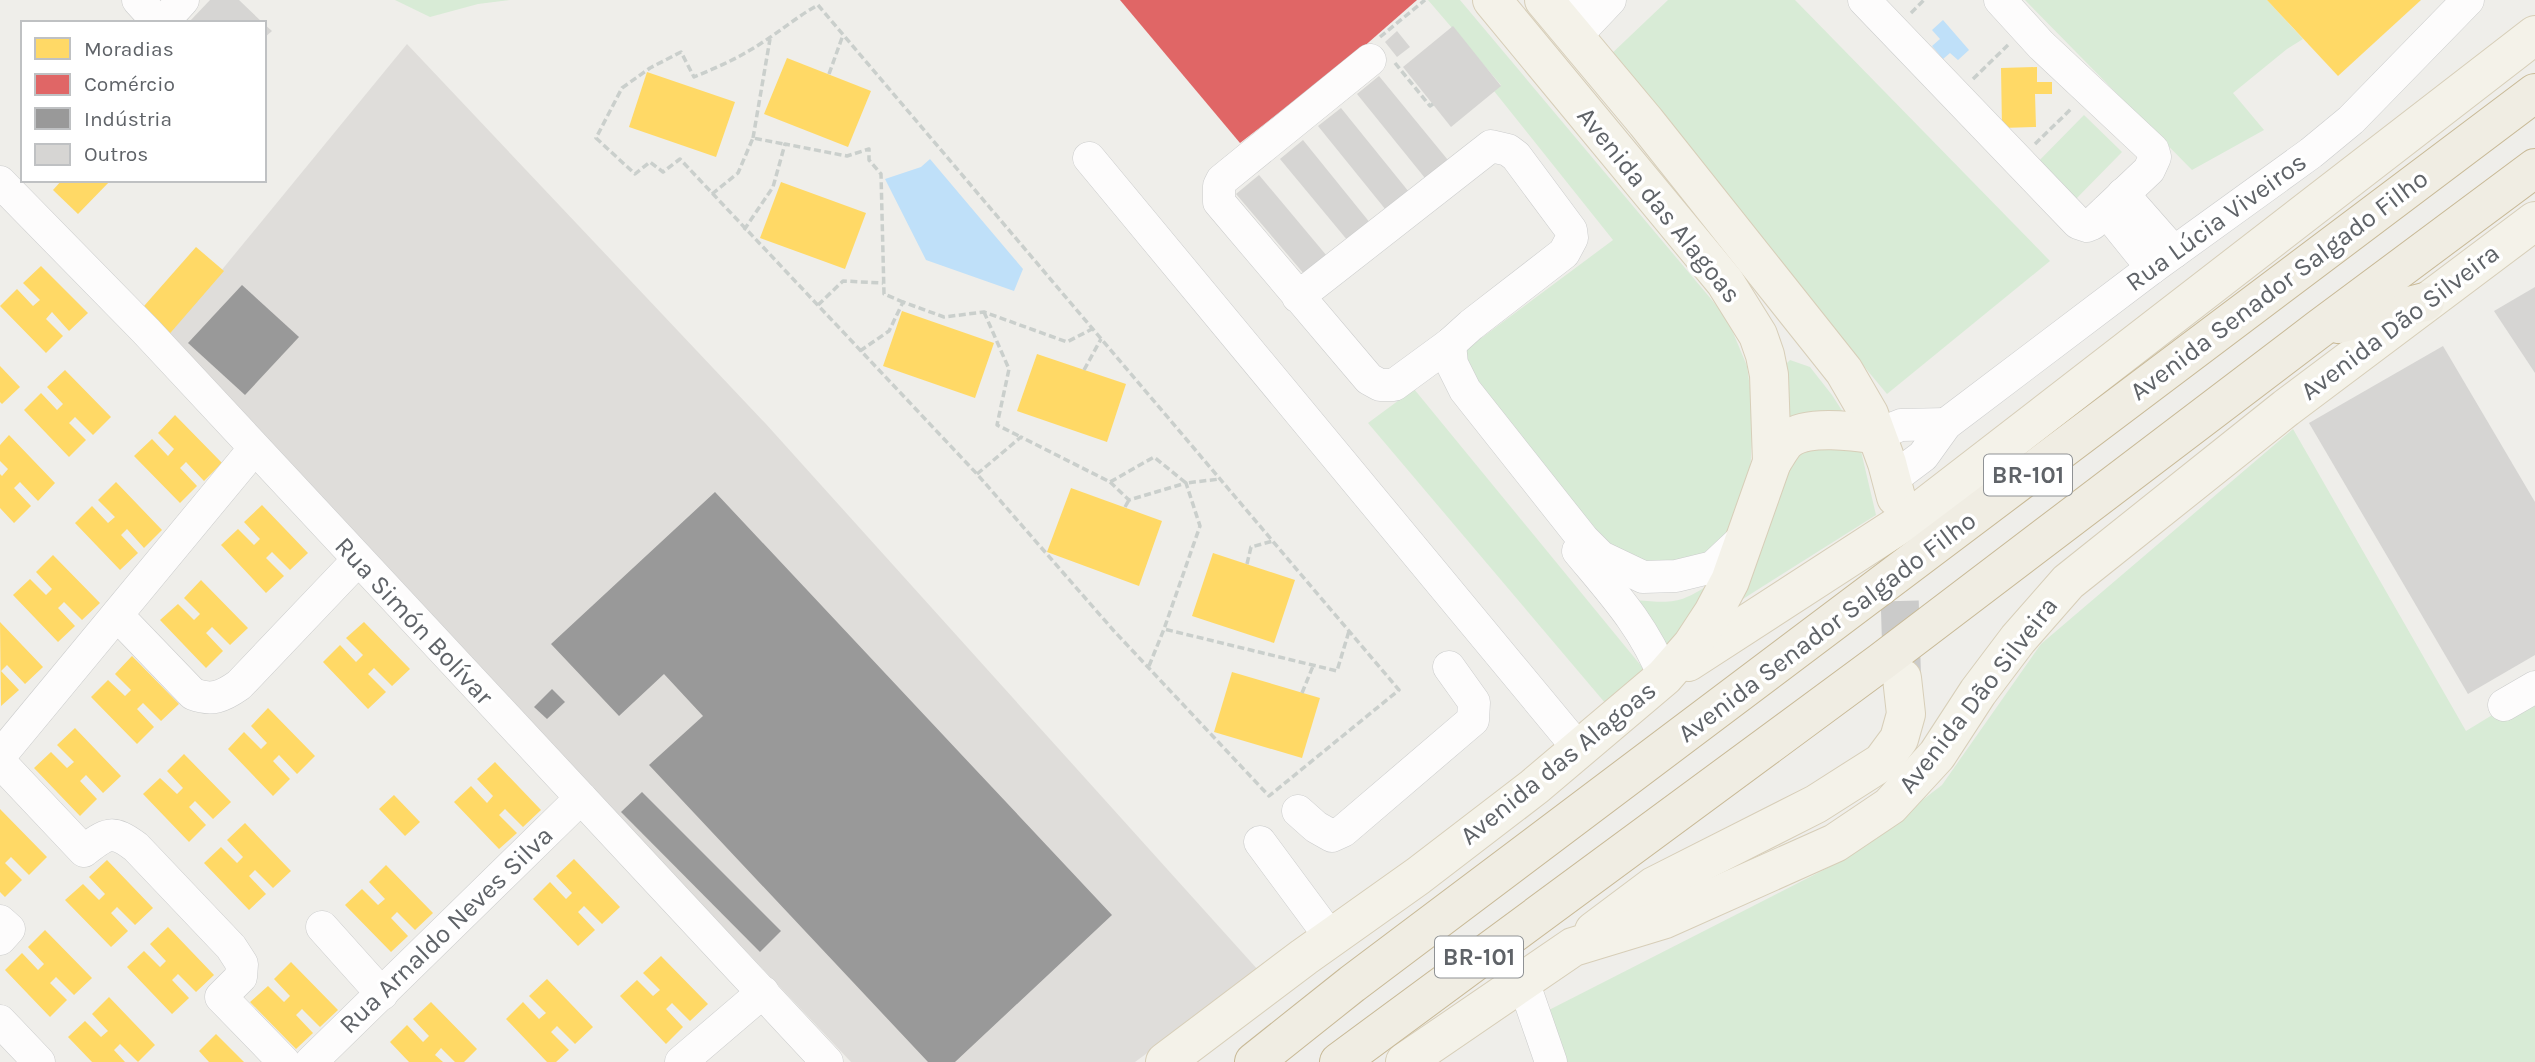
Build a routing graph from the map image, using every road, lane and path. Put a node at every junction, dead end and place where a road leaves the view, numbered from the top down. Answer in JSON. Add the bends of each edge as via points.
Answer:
{"nodes":[{"id":1,"x":138,"y":0,"type":"edge"},
{"id":2,"x":183,"y":0,"type":"edge"},
{"id":3,"x":814,"y":0,"type":"edge"},
{"id":4,"x":1425,"y":0,"type":"edge"},
{"id":5,"x":1492,"y":0,"type":"edge"},
{"id":6,"x":1610,"y":0,"type":"edge"},
{"id":7,"x":1864,"y":0,"type":"edge"},
{"id":8,"x":2000,"y":0,"type":"edge"},
{"id":9,"x":2468,"y":0,"type":"edge"},
{"id":10,"x":818,"y":5,"type":"junction"},
{"id":11,"x":1564,"y":14,"type":"edge"},
{"id":12,"x":158,"y":21,"type":"edge"},
{"id":13,"x":162,"y":21,"type":"edge"},
{"id":14,"x":843,"y":35,"type":"junction"},
{"id":15,"x":2535,"y":35,"type":"edge"},
{"id":16,"x":771,"y":37,"type":"junction"},
{"id":17,"x":2008,"y":46,"type":"dead end"},
{"id":18,"x":1378,"y":52,"type":"junction"},
{"id":19,"x":1550,"y":71,"type":"junction"},
{"id":20,"x":829,"y":74,"type":"dead end"},
{"id":21,"x":1969,"y":83,"type":"dead end"},
{"id":22,"x":2535,"y":93,"type":"edge"},
{"id":23,"x":2080,"y":100,"type":"dead end"},
{"id":24,"x":1433,"y":104,"type":"dead end"},
{"id":25,"x":1646,"y":122,"type":"junction"},
{"id":26,"x":753,"y":138,"type":"junction"},
{"id":27,"x":785,"y":144,"type":"junction"},
{"id":28,"x":2031,"y":149,"type":"dead end"},
{"id":29,"x":1089,"y":158,"type":"dead end"},
{"id":30,"x":2535,"y":168,"type":"edge"},
{"id":31,"x":10,"y":193,"type":"edge"},
{"id":32,"x":712,"y":194,"type":"junction"},
{"id":33,"x":2114,"y":203,"type":"junction"},
{"id":34,"x":2535,"y":220,"type":"edge"},
{"id":35,"x":744,"y":230,"type":"junction"},
{"id":36,"x":2163,"y":260,"type":"junction"},
{"id":37,"x":883,"y":283,"type":"junction"},
{"id":38,"x":1298,"y":297,"type":"junction"},
{"id":39,"x":903,"y":302,"type":"junction"},
{"id":40,"x":2425,"y":302,"type":"junction"},
{"id":41,"x":818,"y":305,"type":"junction"},
{"id":42,"x":984,"y":312,"type":"junction"},
{"id":43,"x":1093,"y":329,"type":"junction"},
{"id":44,"x":2319,"y":329,"type":"junction"},
{"id":45,"x":1101,"y":340,"type":"junction"},
{"id":46,"x":1450,"y":344,"type":"junction"},
{"id":47,"x":860,"y":351,"type":"junction"},
{"id":48,"x":1423,"y":364,"type":"junction"},
{"id":49,"x":1084,"y":370,"type":"dead end"},
{"id":50,"x":1844,"y":371,"type":"junction"},
{"id":51,"x":1769,"y":375,"type":"junction"},
{"id":52,"x":1946,"y":424,"type":"junction"},
{"id":53,"x":1876,"y":435,"type":"junction"},
{"id":54,"x":1021,"y":437,"type":"junction"},
{"id":55,"x":254,"y":449,"type":"junction"},
{"id":56,"x":1772,"y":462,"type":"junction"},
{"id":57,"x":977,"y":474,"type":"junction"},
{"id":58,"x":1220,"y":480,"type":"junction"},
{"id":59,"x":1110,"y":482,"type":"junction"},
{"id":60,"x":1186,"y":483,"type":"junction"},
{"id":61,"x":1894,"y":489,"type":"joint"},
{"id":62,"x":1129,"y":500,"type":"junction"},
{"id":63,"x":1125,"y":507,"type":"dead end"},
{"id":64,"x":1747,"y":535,"type":"junction"},
{"id":65,"x":1273,"y":541,"type":"junction"},
{"id":66,"x":357,"y":561,"type":"junction"},
{"id":67,"x":1247,"y":564,"type":"dead end"},
{"id":68,"x":117,"y":615,"type":"junction"},
{"id":69,"x":1164,"y":629,"type":"junction"},
{"id":70,"x":1349,"y":631,"type":"junction"},
{"id":71,"x":1313,"y":666,"type":"junction"},
{"id":72,"x":1148,"y":667,"type":"junction"},
{"id":73,"x":1449,"y":667,"type":"dead end"},
{"id":74,"x":1664,"y":677,"type":"junction"},
{"id":75,"x":1902,"y":678,"type":"tunnel mouth"},
{"id":76,"x":2535,"y":687,"type":"edge"},
{"id":77,"x":1302,"y":693,"type":"dead end"},
{"id":78,"x":2504,"y":705,"type":"dead end"},
{"id":79,"x":1578,"y":748,"type":"junction"},
{"id":80,"x":0,"y":756,"type":"edge"},
{"id":81,"x":0,"y":762,"type":"edge"},
{"id":82,"x":581,"y":798,"type":"junction"},
{"id":83,"x":1298,"y":811,"type":"dead end"},
{"id":84,"x":1259,"y":842,"type":"dead end"},
{"id":85,"x":0,"y":921,"type":"edge"},
{"id":86,"x":322,"y":927,"type":"dead end"},
{"id":87,"x":1331,"y":938,"type":"junction"},
{"id":88,"x":0,"y":939,"type":"edge"},
{"id":89,"x":1573,"y":947,"type":"junction"},
{"id":90,"x":1523,"y":981,"type":"junction"},
{"id":91,"x":763,"y":992,"type":"junction"},
{"id":92,"x":382,"y":994,"type":"junction"},
{"id":93,"x":0,"y":1021,"type":"edge"},
{"id":94,"x":39,"y":1062,"type":"edge"},
{"id":95,"x":285,"y":1062,"type":"edge"},
{"id":96,"x":311,"y":1062,"type":"edge"},
{"id":97,"x":681,"y":1062,"type":"edge"},
{"id":98,"x":827,"y":1062,"type":"edge"},
{"id":99,"x":1165,"y":1062,"type":"edge"},
{"id":100,"x":1254,"y":1062,"type":"edge"},
{"id":101,"x":1339,"y":1062,"type":"edge"},
{"id":102,"x":1405,"y":1062,"type":"edge"},
{"id":103,"x":1551,"y":1062,"type":"edge"}],
"edges":[{"from":1,"to":12,"type":"street"},
{"from":2,"to":13,"type":"street"},
{"from":3,"to":10,"type":"path"},
{"from":4,"to":18,"type":"path"},
{"from":5,"to":19,"type":"main road","name":"Avenida das Alagoas"},
{"from":6,"to":11,"type":"street"},
{"from":7,"to":33,"type":"street","via":[[2078,223],[2092,224]]},
{"from":8,"to":33,"type":"street","via":[[2153,150],[2149,170]]},
{"from":9,"to":36,"type":"street","name":"Rua Lúcia Viveiros","via":[[2351,120]]},
{"from":10,"to":14,"type":"path"},
{"from":10,"to":16,"type":"path"},
{"from":11,"to":25,"type":"main road","name":"Avenida das Alagoas"},
{"from":14,"to":20,"type":"path"},
{"from":14,"to":43,"type":"path"},
{"from":15,"to":74,"type":"main road","name":"Avenida Senador Salgado Filho","via":[[1913,516]]},
{"from":16,"to":26,"type":"path"},
{"from":16,"to":32,"type":"path","via":[[733,61],[694,77],[681,52],[650,68],[622,88],[596,138],[635,174],[650,162],[663,172],[680,159]]},
{"from":17,"to":21,"type":"path"},
{"from":18,"to":24,"type":"path","via":[[1430,106]]},
{"from":18,"to":38,"type":"street","via":[[1219,186],[1219,202]]},
{"from":19,"to":25,"type":"main road","via":[[1618,129],[1632,130]]},
{"from":19,"to":51,"type":"main road","name":"Avenida das Alagoas","via":[[1725,282],[1758,335]]},
{"from":22,"to":100,"type":"highway","name":"Avenida Senador Salgado Filho","number":"BR-101"},
{"from":23,"to":28,"type":"path"},
{"from":25,"to":50,"type":"main road","name":"Avenida das Alagoas"},
{"from":26,"to":27,"type":"path"},
{"from":26,"to":32,"type":"path","via":[[738,173]]},
{"from":27,"to":35,"type":"path","via":[[773,187]]},
{"from":27,"to":37,"type":"path","via":[[846,156],[869,149],[869,160],[881,174]]},
{"from":29,"to":79,"type":"street"},
{"from":30,"to":44,"type":"highway","number":"BR-101"},
{"from":31,"to":55,"type":"street","name":"Rua Simón Bolívar"},
{"from":32,"to":35,"type":"path"},
{"from":33,"to":36,"type":"street"},
{"from":34,"to":40,"type":"main road","name":"Avenida Dão Silveira"},
{"from":35,"to":41,"type":"path"},
{"from":36,"to":52,"type":"street","name":"Rua Lúcia Viveiros"},
{"from":37,"to":39,"type":"path","via":[[884,294]]},
{"from":37,"to":41,"type":"path","via":[[842,281]]},
{"from":38,"to":46,"type":"street","via":[[1491,146],[1508,150],[1571,230],[1572,238],[1564,253]]},
{"from":38,"to":48,"type":"street","via":[[1369,379],[1380,385],[1394,386]]},
{"from":39,"to":42,"type":"path","via":[[944,317]]},
{"from":39,"to":47,"type":"path","via":[[888,331]]},
{"from":40,"to":44,"type":"highway"},
{"from":40,"to":89,"type":"main road","name":"Avenida Dão Silveira","via":[[2068,582],[2018,639],[1937,755],[1891,806],[1835,843],[1665,919]]},
{"from":41,"to":47,"type":"path"},
{"from":42,"to":43,"type":"path","via":[[1066,342]]},
{"from":42,"to":54,"type":"path","via":[[1009,369],[997,425]]},
{"from":43,"to":45,"type":"path"},
{"from":44,"to":101,"type":"highway","number":"BR-101","via":[[1892,653]]},
{"from":45,"to":49,"type":"path"},
{"from":45,"to":58,"type":"path"},
{"from":46,"to":48,"type":"street"},
{"from":46,"to":64,"type":"street","via":[[1452,364],[1465,390],[1601,557],[1643,577],[1676,576],[1713,567]]},
{"from":47,"to":57,"type":"path"},
{"from":48,"to":74,"type":"street","via":[[1635,620]]},
{"from":50,"to":51,"type":"main road","via":[[1826,356],[1800,346],[1784,352]]},
{"from":50,"to":53,"type":"main road","name":"Avenida das Alagoas"},
{"from":51,"to":56,"type":"main road","name":"Avenida das Alagoas"},
{"from":52,"to":53,"type":"street","via":[[1901,425]]},
{"from":52,"to":61,"type":"street","name":"Rua Lúcia Viveiros"},
{"from":53,"to":56,"type":"main road","via":[[1847,429],[1816,431],[1789,439]]},
{"from":53,"to":61,"type":"main road","name":"Avenida das Alagoas"},
{"from":54,"to":57,"type":"path"},
{"from":54,"to":59,"type":"path"},
{"from":55,"to":66,"type":"street","name":"Rua Simón Bolívar"},
{"from":55,"to":68,"type":"street"},
{"from":56,"to":64,"type":"main road","name":"Avenida das Alagoas"},
{"from":57,"to":72,"type":"path"},
{"from":58,"to":60,"type":"path"},
{"from":58,"to":65,"type":"path"},
{"from":59,"to":60,"type":"path","via":[[1154,457]]},
{"from":59,"to":62,"type":"path"},
{"from":60,"to":62,"type":"path"},
{"from":60,"to":69,"type":"path","via":[[1200,526]]},
{"from":62,"to":63,"type":"path"},
{"from":64,"to":74,"type":"main road","name":"Avenida das Alagoas","via":[[1713,613]]},
{"from":65,"to":67,"type":"path","via":[[1251,547]]},
{"from":65,"to":70,"type":"path"},
{"from":66,"to":68,"type":"street","via":[[239,685],[208,699],[192,694]]},
{"from":66,"to":82,"type":"street","name":"Rua Simón Bolívar"},
{"from":68,"to":80,"type":"street"},
{"from":69,"to":71,"type":"path"},
{"from":69,"to":72,"type":"path"},
{"from":70,"to":71,"type":"path","via":[[1338,671]]},
{"from":70,"to":72,"type":"path","via":[[1399,690],[1269,796]]},
{"from":71,"to":77,"type":"path"},
{"from":73,"to":83,"type":"street","via":[[1474,702],[1473,720],[1343,831],[1332,836]]},
{"from":74,"to":79,"type":"main road","name":"Avenida das Alagoas"},
{"from":75,"to":89,"type":"main road","via":[[1906,714],[1899,738],[1882,762],[1816,804],[1654,886]]},
{"from":76,"to":78,"type":"street"},
{"from":79,"to":87,"type":"main road","name":"Avenida das Alagoas","via":[[1534,787]]},
{"from":81,"to":95,"type":"street","via":[[84,851],[104,835],[119,835],[136,847],[231,947],[242,964],[241,977],[221,997]]},
{"from":82,"to":91,"type":"street","name":"Rua Simón Bolívar"},
{"from":82,"to":92,"type":"street","name":"Rua Arnaldo Neves Silva"},
{"from":84,"to":87,"type":"street"},
{"from":85,"to":88,"type":"street","via":[[9,929]]},
{"from":86,"to":92,"type":"street"},
{"from":87,"to":99,"type":"main road"},
{"from":89,"to":90,"type":"main road","name":"Avenida Dão Silveira"},
{"from":90,"to":102,"type":"main road","name":"Avenida Dão Silveira"},
{"from":90,"to":103,"type":"street"},
{"from":91,"to":97,"type":"street"},
{"from":91,"to":98,"type":"street","name":"Rua Simón Bolívar"},
{"from":92,"to":96,"type":"street","name":"Rua Arnaldo Neves Silva"},
{"from":93,"to":94,"type":"street"}]}
